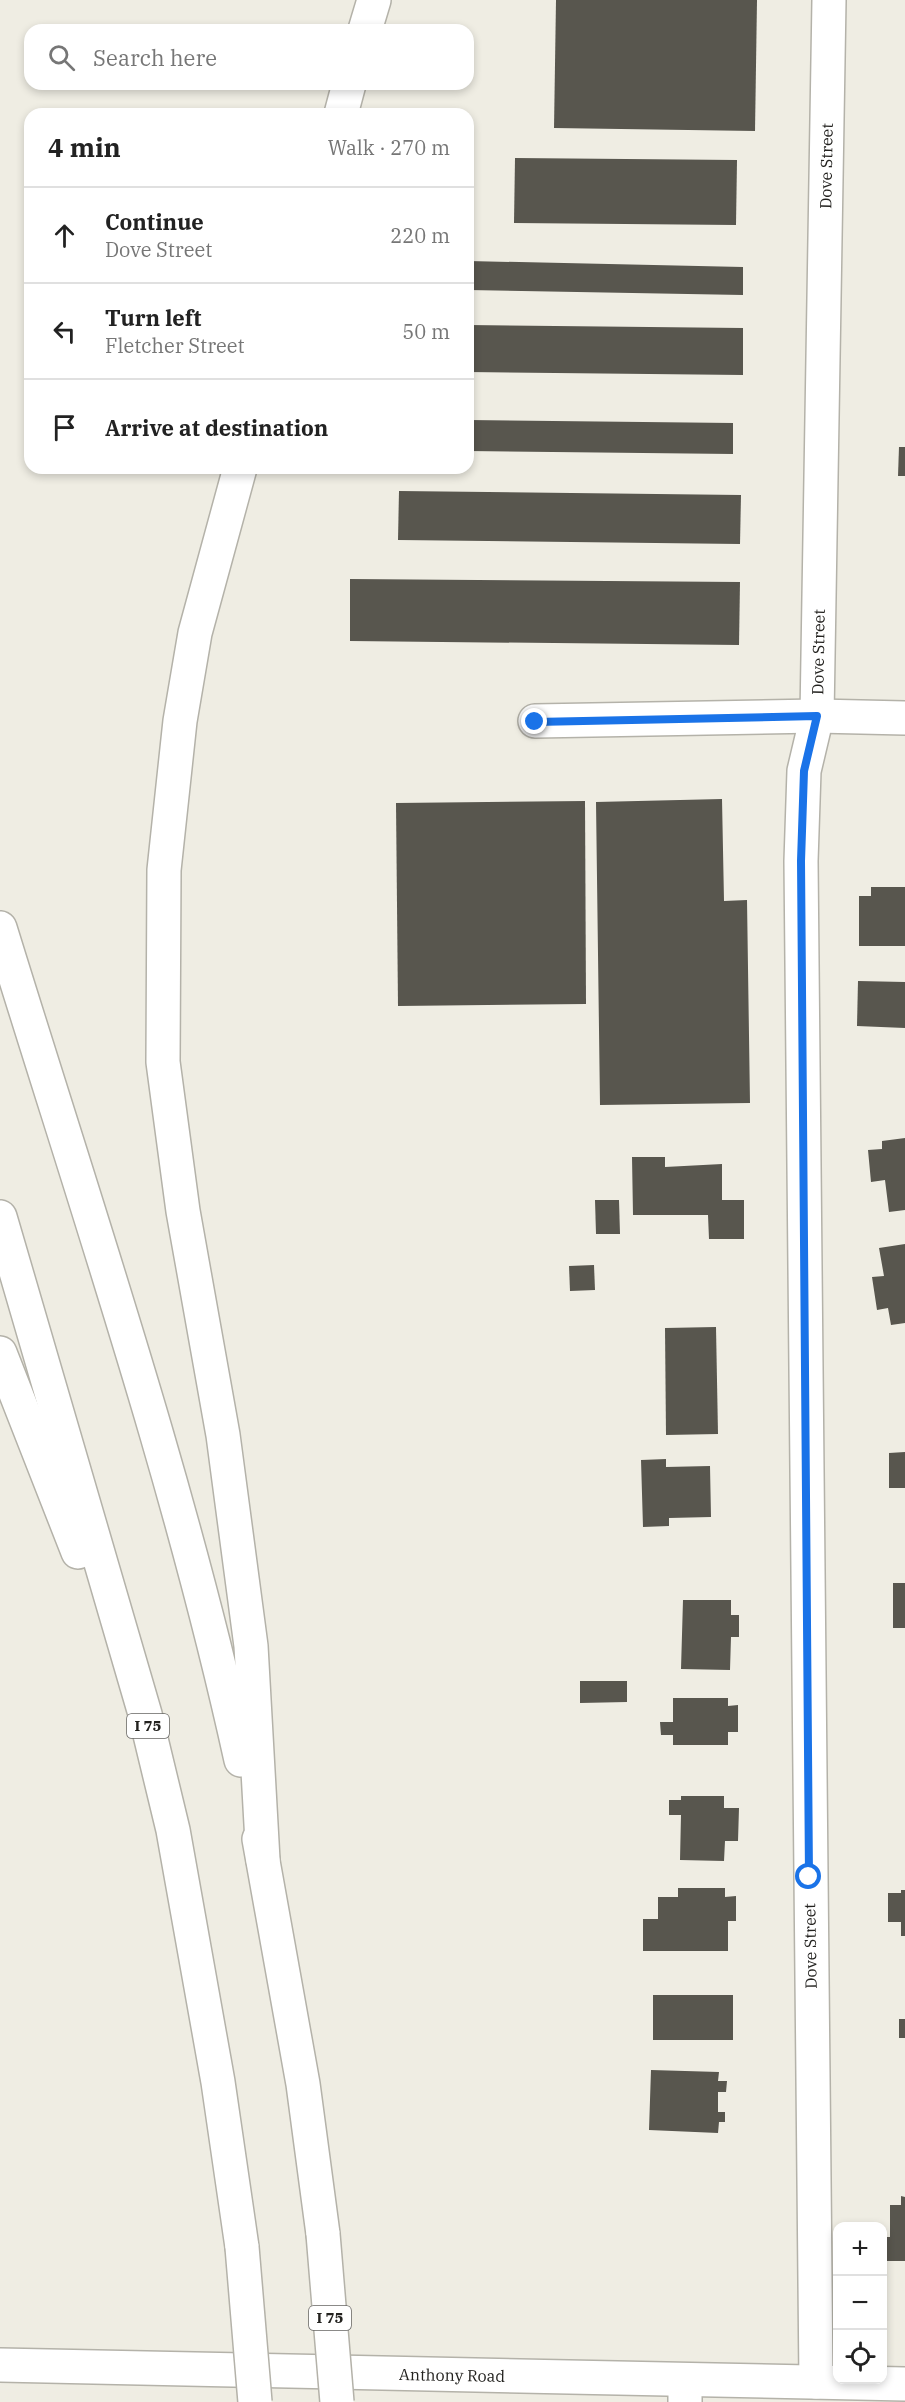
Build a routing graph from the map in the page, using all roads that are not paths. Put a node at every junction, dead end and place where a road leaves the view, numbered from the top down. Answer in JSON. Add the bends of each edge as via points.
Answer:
{"nodes":[{"id":1,"x":374,"y":0,"type":"edge"},
{"id":2,"x":829,"y":0,"type":"edge"},
{"id":3,"x":367,"y":24,"type":"edge"},
{"id":4,"x":348,"y":90,"type":"edge"},
{"id":5,"x":343,"y":108,"type":"edge"},
{"id":6,"x":238,"y":474,"type":"edge"},
{"id":7,"x":817,"y":716,"type":"junction"},
{"id":8,"x":905,"y":718,"type":"edge"},
{"id":9,"x":535,"y":722,"type":"dead end"},
{"id":10,"x":0,"y":928,"type":"edge"},
{"id":11,"x":0,"y":1217,"type":"edge"},
{"id":12,"x":0,"y":1353,"type":"edge"},
{"id":13,"x":145,"y":1714,"type":"junction"},
{"id":14,"x":263,"y":1860,"type":"junction"},
{"id":15,"x":0,"y":2365,"type":"edge"},
{"id":16,"x":816,"y":2382,"type":"junction"},
{"id":17,"x":905,"y":2384,"type":"edge"},
{"id":18,"x":685,"y":2391,"type":"edge"},
{"id":19,"x":255,"y":2402,"type":"edge"},
{"id":20,"x":337,"y":2402,"type":"edge"}],
"edges":[{"from":1,"to":3,"type":"main road"},
{"from":2,"to":7,"type":"main road","name":"Dove Street"},
{"from":4,"to":5,"type":"main road"},
{"from":6,"to":14,"type":"main road","via":[[195,633],[180,721],[164,870],[163,1051],[172,1137],[223,1436],[251,1646]]},
{"from":7,"to":8,"type":"main road"},
{"from":7,"to":9,"type":"main road"},
{"from":7,"to":16,"type":"main road","name":"Dove Street","via":[[804,771],[801,861]]},
{"from":10,"to":14,"type":"main road","number":"I 75","via":[[167,1471],[220,1665]]},
{"from":11,"to":13,"type":"main road","number":"I 75"},
{"from":12,"to":13,"type":"main road"},
{"from":13,"to":19,"type":"main road","number":"I 75","bridge":true,"via":[[173,1830],[218,2082],[242,2247]]},
{"from":14,"to":20,"type":"main road","number":"I 75","bridge":true,"via":[[303,2084],[323,2234]]},
{"from":15,"to":18,"type":"main road","name":"Anthony Road"},
{"from":16,"to":17,"type":"main road","name":"Anthony Road"},
{"from":16,"to":18,"type":"main road","name":"Anthony Road"}]}
